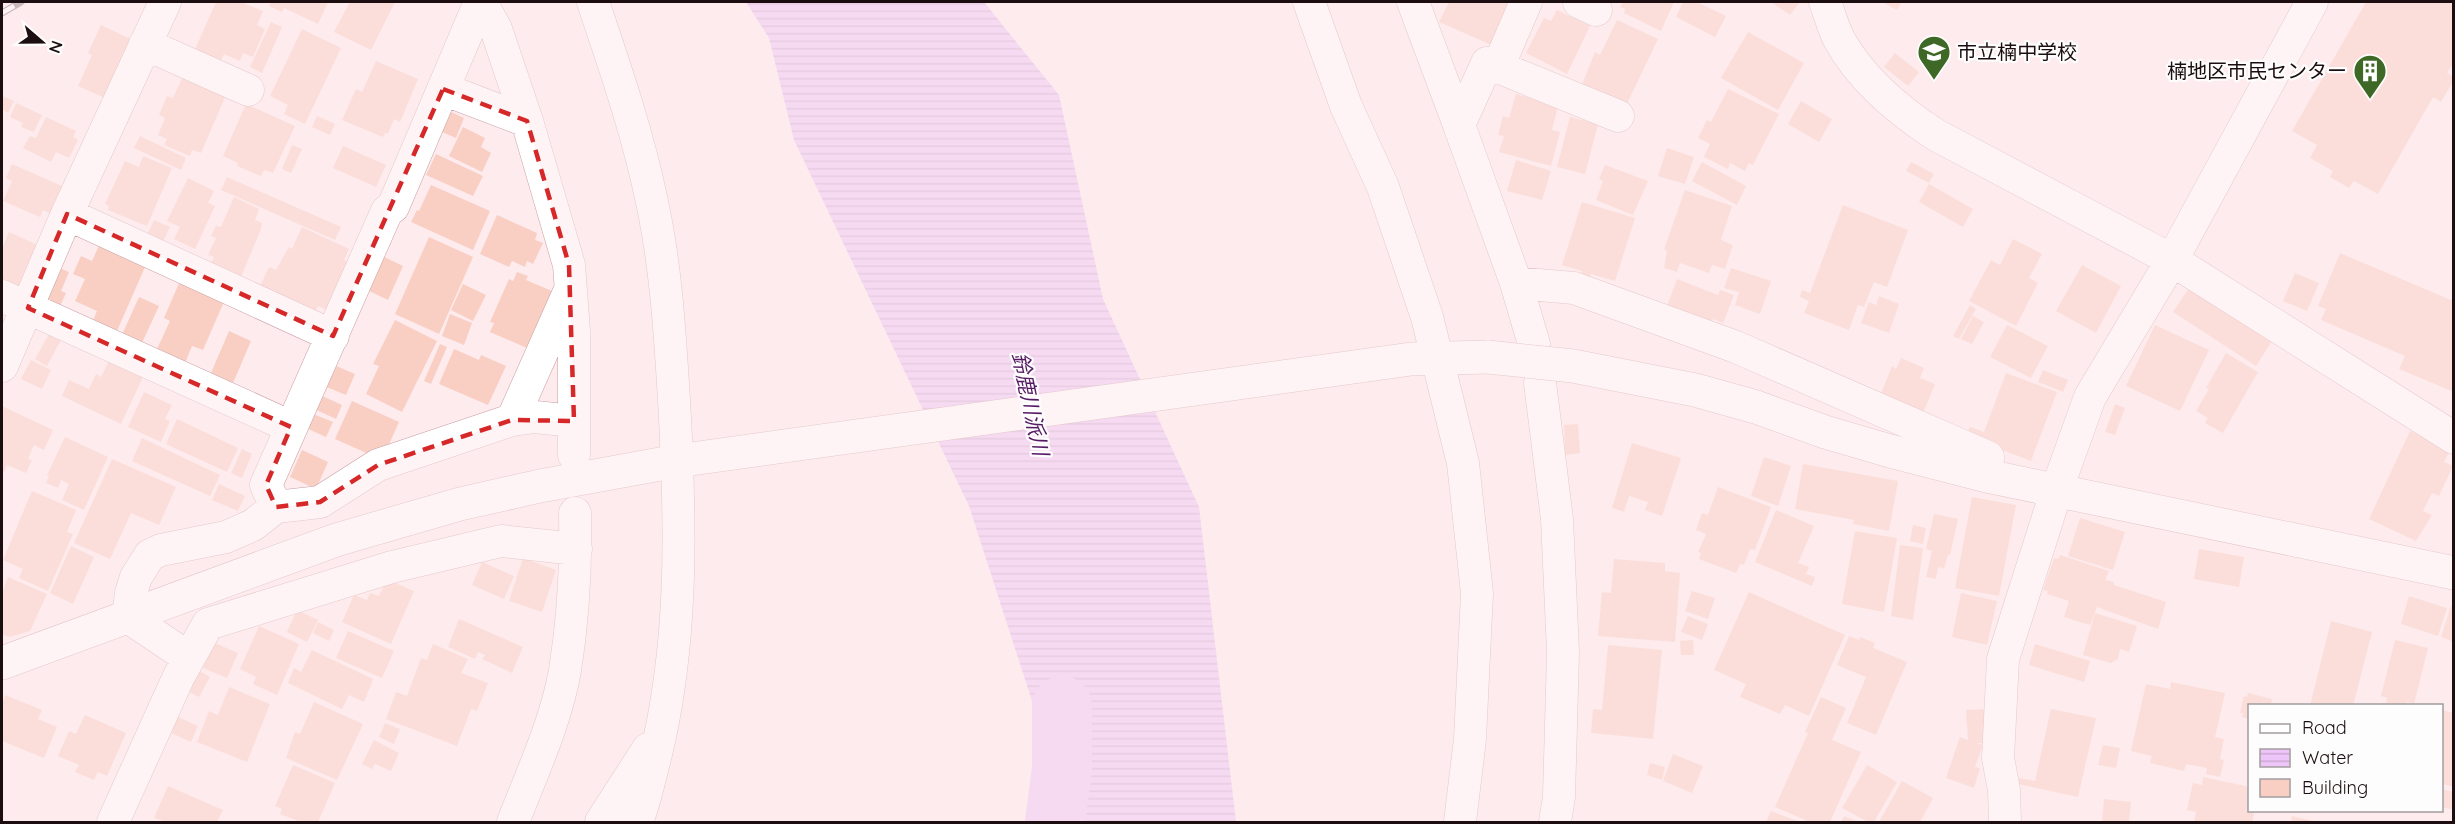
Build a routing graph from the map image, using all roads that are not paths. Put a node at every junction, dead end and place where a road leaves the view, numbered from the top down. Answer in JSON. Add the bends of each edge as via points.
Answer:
{"nodes":[{"id":1,"x":165,"y":2,"type":"edge"},
{"id":2,"x":481,"y":2,"type":"edge"},
{"id":3,"x":593,"y":2,"type":"edge"},
{"id":4,"x":1309,"y":2,"type":"edge"},
{"id":5,"x":1413,"y":2,"type":"edge"},
{"id":6,"x":1526,"y":2,"type":"edge"},
{"id":7,"x":1825,"y":2,"type":"edge"},
{"id":8,"x":2313,"y":2,"type":"edge"},
{"id":9,"x":145,"y":44,"type":"junction"},
{"id":10,"x":1498,"y":67,"type":"junction"},
{"id":11,"x":444,"y":89,"type":"junction"},
{"id":12,"x":248,"y":90,"type":"dead end"},
{"id":13,"x":1618,"y":116,"type":"dead end"},
{"id":14,"x":527,"y":121,"type":"junction"},
{"id":15,"x":1459,"y":125,"type":"junction"},
{"id":16,"x":67,"y":214,"type":"junction"},
{"id":17,"x":2172,"y":260,"type":"junction"},
{"id":18,"x":1516,"y":283,"type":"junction"},
{"id":19,"x":572,"y":285,"type":"junction"},
{"id":20,"x":15,"y":302,"type":"edge"},
{"id":21,"x":333,"y":336,"type":"junction"},
{"id":22,"x":1534,"y":344,"type":"dead end"},
{"id":23,"x":1424,"y":359,"type":"junction"},
{"id":24,"x":2,"y":366,"type":"edge"},
{"id":25,"x":1540,"y":382,"type":"dead end"},
{"id":26,"x":512,"y":420,"type":"junction"},
{"id":27,"x":574,"y":421,"type":"junction"},
{"id":28,"x":291,"y":427,"type":"junction"},
{"id":29,"x":2454,"y":438,"type":"edge"},
{"id":30,"x":574,"y":454,"type":"dead end"},
{"id":31,"x":686,"y":461,"type":"junction"},
{"id":32,"x":1987,"y":476,"type":"junction"},
{"id":33,"x":2057,"y":489,"type":"junction"},
{"id":34,"x":276,"y":507,"type":"junction"},
{"id":35,"x":575,"y":513,"type":"dead end"},
{"id":36,"x":576,"y":549,"type":"junction"},
{"id":37,"x":2454,"y":573,"type":"edge"},
{"id":38,"x":128,"y":617,"type":"junction"},
{"id":39,"x":189,"y":658,"type":"junction"},
{"id":40,"x":2,"y":663,"type":"edge"},
{"id":41,"x":664,"y":723,"type":"junction"},
{"id":42,"x":113,"y":822,"type":"edge"},
{"id":43,"x":513,"y":822,"type":"edge"},
{"id":44,"x":601,"y":822,"type":"edge"},
{"id":45,"x":637,"y":822,"type":"edge"},
{"id":46,"x":1460,"y":822,"type":"edge"},
{"id":47,"x":1555,"y":822,"type":"edge"},
{"id":48,"x":2005,"y":822,"type":"edge"}],
"edges":[{"from":1,"to":9,"type":"street"},
{"from":2,"to":11,"type":"street"},
{"from":2,"to":14,"type":"street","via":[[496,29]]},
{"from":3,"to":31,"type":"street","via":[[621,84],[653,202]]},
{"from":4,"to":23,"type":"street","via":[[1346,106],[1383,187],[1427,317]]},
{"from":5,"to":15,"type":"street"},
{"from":6,"to":10,"type":"street"},
{"from":7,"to":17,"type":"street","via":[[1840,41],[1871,82],[1904,114],[1936,135]]},
{"from":8,"to":17,"type":"street"},
{"from":9,"to":12,"type":"street"},
{"from":9,"to":16,"type":"street"},
{"from":10,"to":13,"type":"street"},
{"from":10,"to":15,"type":"street","via":[[1487,63]]},
{"from":11,"to":14,"type":"street"},
{"from":11,"to":21,"type":"street"},
{"from":14,"to":19,"type":"street"},
{"from":15,"to":18,"type":"street"},
{"from":16,"to":20,"type":"street"},
{"from":16,"to":21,"type":"street"},
{"from":17,"to":29,"type":"street"},
{"from":17,"to":33,"type":"street","via":[[2090,397]]},
{"from":18,"to":22,"type":"street"},
{"from":18,"to":32,"type":"street","via":[[1574,288],[1736,347],[1988,457]]},
{"from":19,"to":26,"type":"street"},
{"from":19,"to":27,"type":"street"},
{"from":20,"to":24,"type":"street"},
{"from":20,"to":28,"type":"street"},
{"from":21,"to":28,"type":"street"},
{"from":23,"to":31,"type":"street"},
{"from":23,"to":32,"type":"street","bridge":true,"via":[[1488,357],[1574,366],[1695,390],[1825,432]]},
{"from":23,"to":46,"type":"street","via":[[1463,463],[1477,593],[1470,739]]},
{"from":25,"to":47,"type":"street","via":[[1557,519],[1563,652]]},
{"from":26,"to":27,"type":"street","via":[[535,417]]},
{"from":26,"to":34,"type":"street","via":[[378,465],[320,502]]},
{"from":27,"to":30,"type":"street"},
{"from":28,"to":34,"type":"street","via":[[266,484]]},
{"from":31,"to":38,"type":"street","via":[[540,486],[449,507],[336,540]]},
{"from":31,"to":41,"type":"street","via":[[674,650]]},
{"from":32,"to":33,"type":"street"},
{"from":33,"to":37,"type":"street"},
{"from":33,"to":48,"type":"street","via":[[2003,659],[1998,758]]},
{"from":34,"to":38,"type":"street","via":[[253,525],[226,537],[150,555],[130,593]]},
{"from":35,"to":36,"type":"street"},
{"from":36,"to":39,"type":"street","via":[[501,541],[392,567],[208,624]]},
{"from":36,"to":43,"type":"street","via":[[565,671],[546,738]]},
{"from":38,"to":39,"type":"street"},
{"from":38,"to":40,"type":"street"},
{"from":39,"to":42,"type":"street"},
{"from":41,"to":44,"type":"street"},
{"from":41,"to":45,"type":"street"}]}
